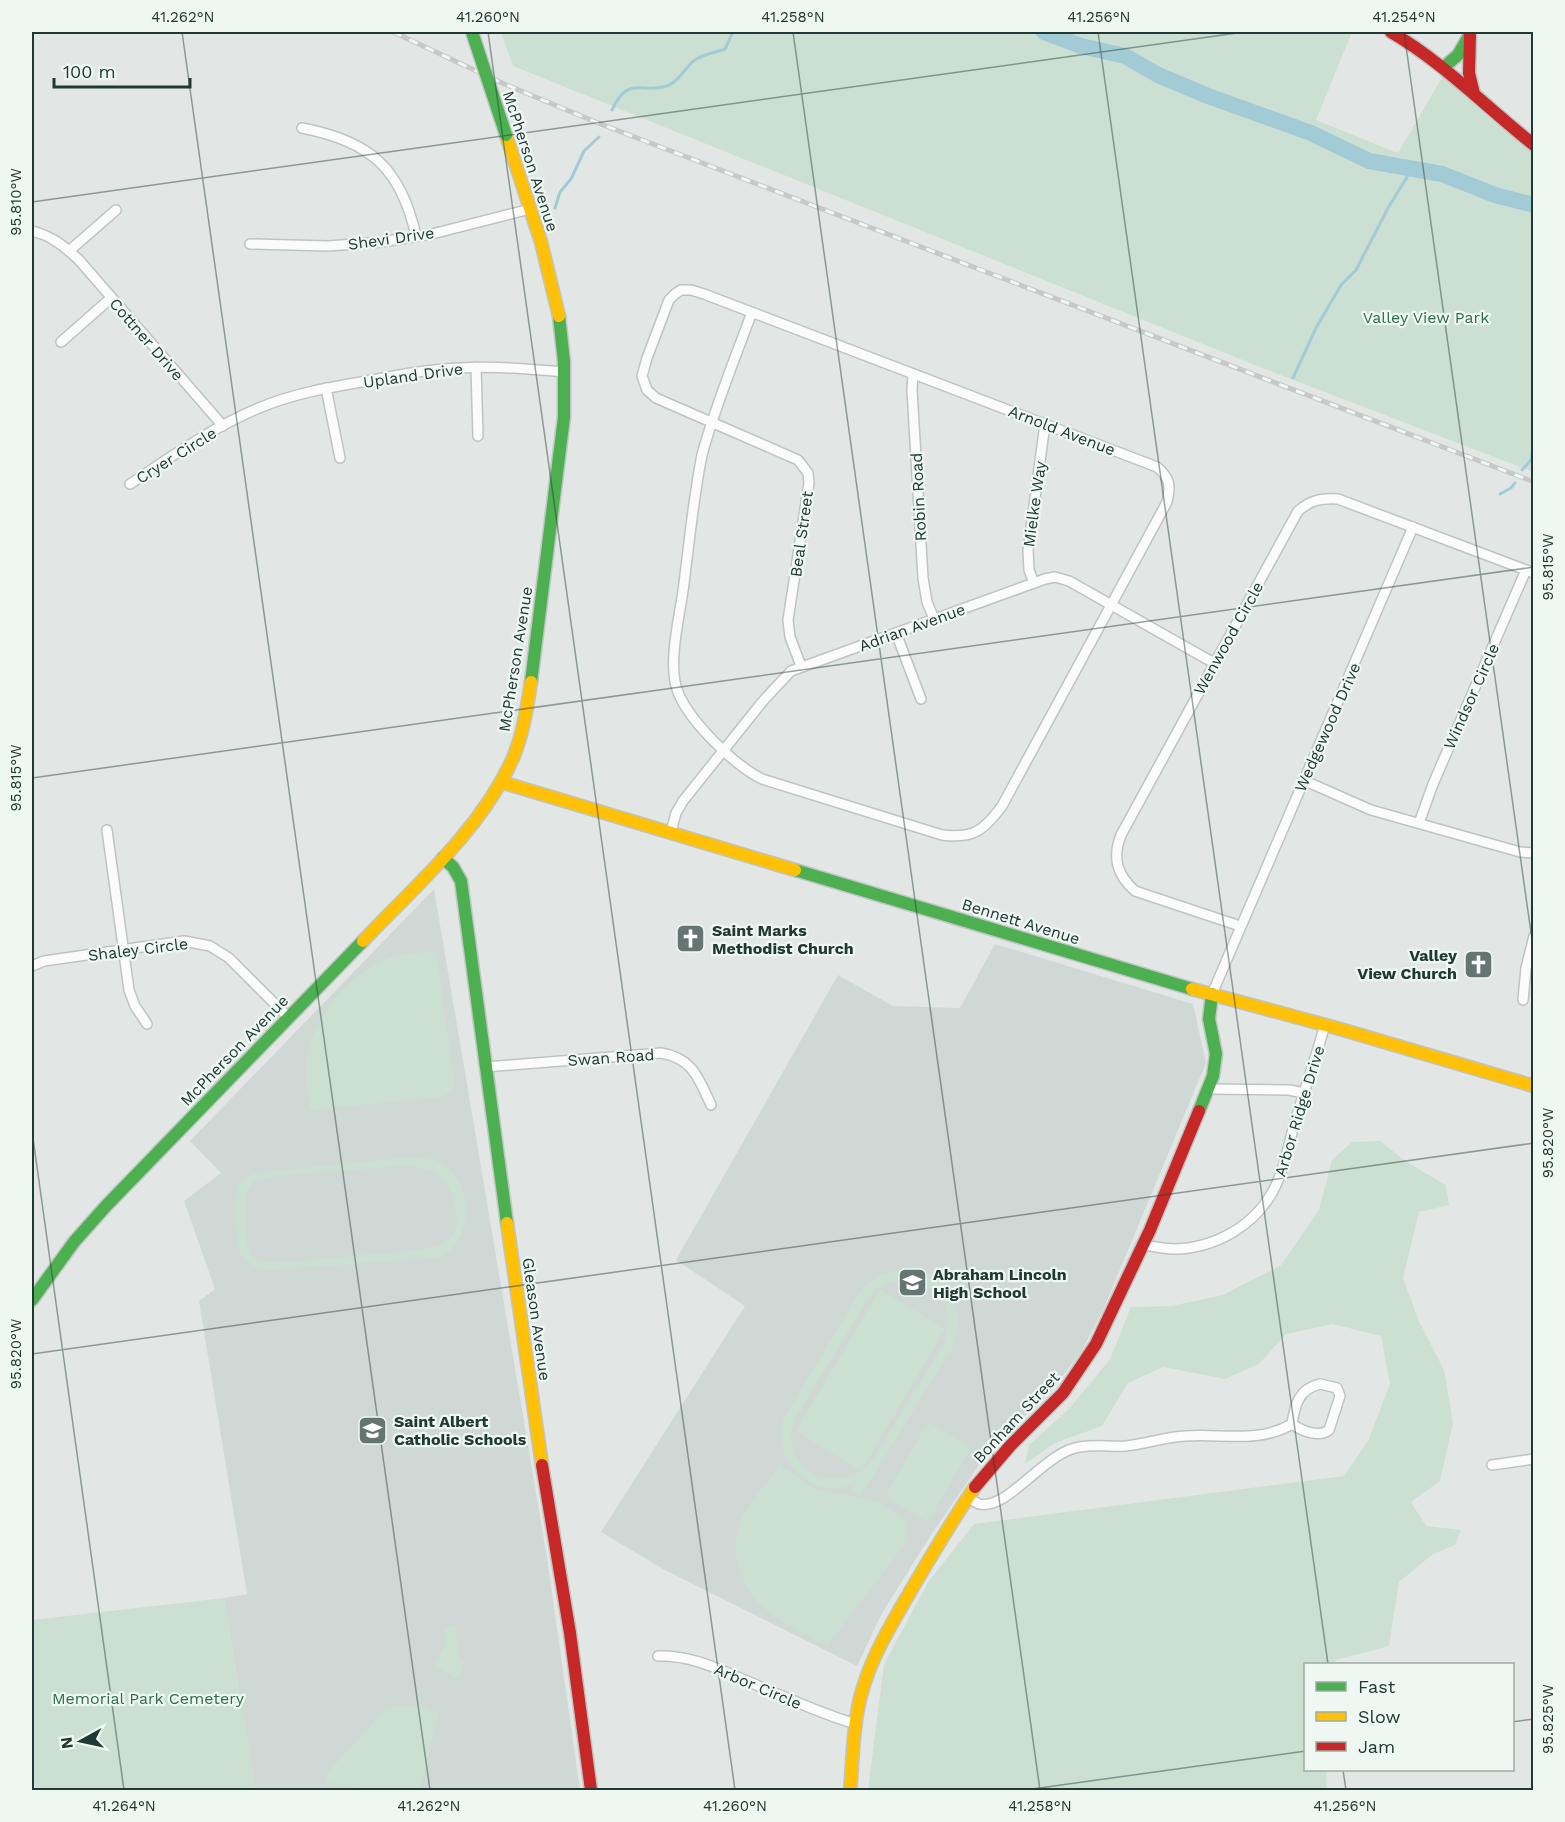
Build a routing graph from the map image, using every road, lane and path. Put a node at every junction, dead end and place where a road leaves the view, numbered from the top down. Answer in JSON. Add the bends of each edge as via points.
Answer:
{"nodes":[{"id":1,"x":472,"y":32,"type":"edge"},
{"id":2,"x":1391,"y":32,"type":"edge"},
{"id":3,"x":1470,"y":33,"type":"edge"},
{"id":4,"x":1444,"y":68,"type":"junction"},
{"id":5,"x":1474,"y":95,"type":"junction"},
{"id":6,"x":302,"y":128,"type":"dead end"},
{"id":7,"x":1533,"y":145,"type":"edge"},
{"id":8,"x":530,"y":209,"type":"junction"},
{"id":9,"x":116,"y":210,"type":"dead end"},
{"id":10,"x":32,"y":231,"type":"edge"},
{"id":11,"x":416,"y":236,"type":"junction"},
{"id":12,"x":250,"y":244,"type":"dead end"},
{"id":13,"x":69,"y":251,"type":"junction"},
{"id":14,"x":111,"y":298,"type":"junction"},
{"id":15,"x":752,"y":312,"type":"junction"},
{"id":16,"x":61,"y":342,"type":"dead end"},
{"id":17,"x":476,"y":367,"type":"junction"},
{"id":18,"x":565,"y":372,"type":"junction"},
{"id":19,"x":913,"y":374,"type":"junction"},
{"id":20,"x":326,"y":388,"type":"junction"},
{"id":21,"x":712,"y":423,"type":"junction"},
{"id":22,"x":1045,"y":424,"type":"junction"},
{"id":23,"x":223,"y":426,"type":"junction"},
{"id":24,"x":478,"y":436,"type":"dead end"},
{"id":25,"x":340,"y":458,"type":"dead end"},
{"id":26,"x":130,"y":484,"type":"dead end"},
{"id":27,"x":1413,"y":527,"type":"junction"},
{"id":28,"x":1530,"y":572,"type":"edge"},
{"id":29,"x":1034,"y":583,"type":"junction"},
{"id":30,"x":1112,"y":604,"type":"junction"},
{"id":31,"x":934,"y":619,"type":"junction"},
{"id":32,"x":896,"y":633,"type":"junction"},
{"id":33,"x":1214,"y":663,"type":"junction"},
{"id":34,"x":801,"y":666,"type":"junction"},
{"id":35,"x":921,"y":699,"type":"dead end"},
{"id":36,"x":724,"y":750,"type":"junction"},
{"id":37,"x":1303,"y":780,"type":"junction"},
{"id":38,"x":501,"y":782,"type":"junction"},
{"id":39,"x":1419,"y":823,"type":"junction"},
{"id":40,"x":107,"y":830,"type":"dead end"},
{"id":41,"x":671,"y":832,"type":"junction"},
{"id":42,"x":1533,"y":853,"type":"edge"},
{"id":43,"x":443,"y":858,"type":"junction"},
{"id":44,"x":1240,"y":926,"type":"junction"},
{"id":45,"x":1533,"y":936,"type":"edge"},
{"id":46,"x":124,"y":950,"type":"junction"},
{"id":47,"x":32,"y":966,"type":"edge"},
{"id":48,"x":1212,"y":994,"type":"junction"},
{"id":49,"x":1523,"y":1000,"type":"dead end"},
{"id":50,"x":289,"y":1018,"type":"junction"},
{"id":51,"x":147,"y":1024,"type":"dead end"},
{"id":52,"x":1325,"y":1024,"type":"junction"},
{"id":53,"x":485,"y":1067,"type":"junction"},
{"id":54,"x":1533,"y":1086,"type":"edge"},
{"id":55,"x":1208,"y":1089,"type":"junction"},
{"id":56,"x":1304,"y":1093,"type":"junction"},
{"id":57,"x":711,"y":1105,"type":"dead end"},
{"id":58,"x":1143,"y":1245,"type":"junction"},
{"id":59,"x":32,"y":1300,"type":"edge"},
{"id":60,"x":1292,"y":1424,"type":"junction"},
{"id":61,"x":1533,"y":1459,"type":"edge"},
{"id":62,"x":1492,"y":1465,"type":"dead end"},
{"id":63,"x":968,"y":1497,"type":"junction"},
{"id":64,"x":658,"y":1656,"type":"dead end"},
{"id":65,"x":856,"y":1724,"type":"junction"},
{"id":66,"x":591,"y":1791,"type":"edge"},
{"id":67,"x":850,"y":1791,"type":"edge"}],
"edges":[{"from":1,"to":8,"type":"main road","name":"McPherson Avenue","bridge":true},
{"from":2,"to":4,"type":"main road"},
{"from":3,"to":4,"type":"main road","via":[[1458,55]]},
{"from":3,"to":5,"type":"main road","via":[[1469,73]]},
{"from":4,"to":5,"type":"main road"},
{"from":5,"to":7,"type":"main road"},
{"from":6,"to":11,"type":"street","via":[[341,137],[360,146],[385,167],[403,194]]},
{"from":8,"to":11,"type":"street","name":"Shevi Drive"},
{"from":8,"to":18,"type":"main road","name":"McPherson Avenue","via":[[558,306]]},
{"from":9,"to":13,"type":"street"},
{"from":10,"to":13,"type":"street","name":"Cottner Drive","via":[[59,242]]},
{"from":11,"to":12,"type":"street","name":"Shevi Drive","via":[[328,246]]},
{"from":13,"to":14,"type":"street","name":"Cottner Drive"},
{"from":14,"to":16,"type":"street"},
{"from":14,"to":23,"type":"street","name":"Cottner Drive"},
{"from":15,"to":19,"type":"street","name":"Arnold Avenue"},
{"from":15,"to":21,"type":"street","name":"Arnold Avenue"},
{"from":15,"to":21,"type":"street","name":"Beal Street","via":[[681,290],[669,300],[661,319],[642,376],[647,390],[656,398]]},
{"from":17,"to":18,"type":"street","name":"Upland Drive"},
{"from":17,"to":20,"type":"street","name":"Upland Drive"},
{"from":17,"to":24,"type":"street"},
{"from":18,"to":38,"type":"main road","name":"McPherson Avenue","via":[[564,417],[529,690],[514,754]]},
{"from":19,"to":22,"type":"street","name":"Arnold Avenue"},
{"from":19,"to":31,"type":"street","name":"Robin Road","via":[[922,578]]},
{"from":20,"to":23,"type":"street","name":"Upland Drive","via":[[265,406]]},
{"from":20,"to":25,"type":"street"},
{"from":21,"to":34,"type":"street","name":"Beal Street","via":[[798,460],[808,473],[788,620]]},
{"from":21,"to":36,"type":"street","name":"Arnold Avenue","via":[[698,473],[674,673],[683,703]]},
{"from":22,"to":29,"type":"street","name":"Mielke Way","via":[[1028,550]]},
{"from":22,"to":30,"type":"street","name":"Arnold Avenue","via":[[1157,467],[1169,480],[1167,502]]},
{"from":23,"to":26,"type":"street","name":"Cryer Circle"},
{"from":27,"to":28,"type":"street","name":"Wenwood Circle"},
{"from":27,"to":33,"type":"street","name":"Wenwood Circle","via":[[1338,499],[1308,503],[1293,518]]},
{"from":27,"to":37,"type":"street","name":"Wedgewood Drive"},
{"from":28,"to":39,"type":"street","name":"Windsor Circle"},
{"from":29,"to":30,"type":"street","name":"Adrian Avenue","via":[[1054,577],[1064,579]]},
{"from":29,"to":31,"type":"street","name":"Adrian Avenue"},
{"from":30,"to":33,"type":"street","name":"Adrian Avenue"},
{"from":30,"to":36,"type":"street","name":"Arnold Avenue","via":[[1002,806],[988,825],[975,833],[942,835],[762,779]]},
{"from":31,"to":32,"type":"street","name":"Adrian Avenue"},
{"from":32,"to":34,"type":"street","name":"Adrian Avenue"},
{"from":32,"to":35,"type":"street"},
{"from":33,"to":44,"type":"street","name":"Wenwood Circle","via":[[1115,853],[1125,882],[1135,891]]},
{"from":34,"to":36,"type":"street","name":"Adrian Avenue","via":[[781,681]]},
{"from":36,"to":41,"type":"street","name":"Adrian Avenue","via":[[683,801]]},
{"from":37,"to":39,"type":"street","via":[[1371,810]]},
{"from":37,"to":44,"type":"street","name":"Wedgewood Drive"},
{"from":38,"to":41,"type":"main road","name":"Bennett Avenue"},
{"from":38,"to":43,"type":"main road","name":"McPherson Avenue"},
{"from":39,"to":42,"type":"street"},
{"from":40,"to":46,"type":"street"},
{"from":41,"to":48,"type":"main road","name":"Bennett Avenue"},
{"from":43,"to":50,"type":"main road","name":"McPherson Avenue"},
{"from":43,"to":53,"type":"main road","name":"Gleason Avenue","via":[[461,881]]},
{"from":44,"to":48,"type":"street","name":"Wedgewood Drive"},
{"from":45,"to":49,"type":"street"},
{"from":46,"to":47,"type":"street","name":"Shaley Circle"},
{"from":46,"to":50,"type":"street","name":"Shaley Circle","via":[[184,941],[210,946],[229,958]]},
{"from":46,"to":51,"type":"street","via":[[132,999]]},
{"from":48,"to":52,"type":"main road","name":"Bennett Avenue"},
{"from":48,"to":55,"type":"main road","name":"Bonham Street","via":[[1209,1020],[1216,1061]]},
{"from":50,"to":59,"type":"main road","name":"McPherson Avenue","via":[[106,1206]]},
{"from":52,"to":54,"type":"main road","name":"Bennett Avenue"},
{"from":52,"to":56,"type":"street","name":"Arbor Ridge Drive"},
{"from":53,"to":57,"type":"street","name":"Swan Road","via":[[675,1055],[693,1069]]},
{"from":53,"to":66,"type":"main road","name":"Gleason Avenue"},
{"from":55,"to":56,"type":"street"},
{"from":55,"to":58,"type":"main road","name":"Bonham Street"},
{"from":56,"to":58,"type":"street","name":"Arbor Ridge Drive","via":[[1274,1189],[1251,1219],[1228,1235],[1192,1248]]},
{"from":58,"to":63,"type":"main road","name":"Bonham Street","via":[[1096,1344],[1074,1380],[992,1465]]},
{"from":60,"to":60,"type":"street","via":[[1300,1395],[1307,1388],[1320,1384],[1337,1388],[1340,1396],[1327,1432],[1318,1434]]},
{"from":60,"to":63,"type":"street","via":[[1258,1436],[1186,1436],[1127,1446],[1078,1447],[1050,1459],[1018,1488],[992,1504],[980,1504]]},
{"from":61,"to":62,"type":"street"},
{"from":63,"to":65,"type":"main road","name":"Bonham Street","via":[[883,1639],[867,1677]]},
{"from":64,"to":65,"type":"street","name":"Arbor Circle","via":[[675,1655],[705,1663]]},
{"from":65,"to":67,"type":"main road","name":"Bonham Street"}]}
